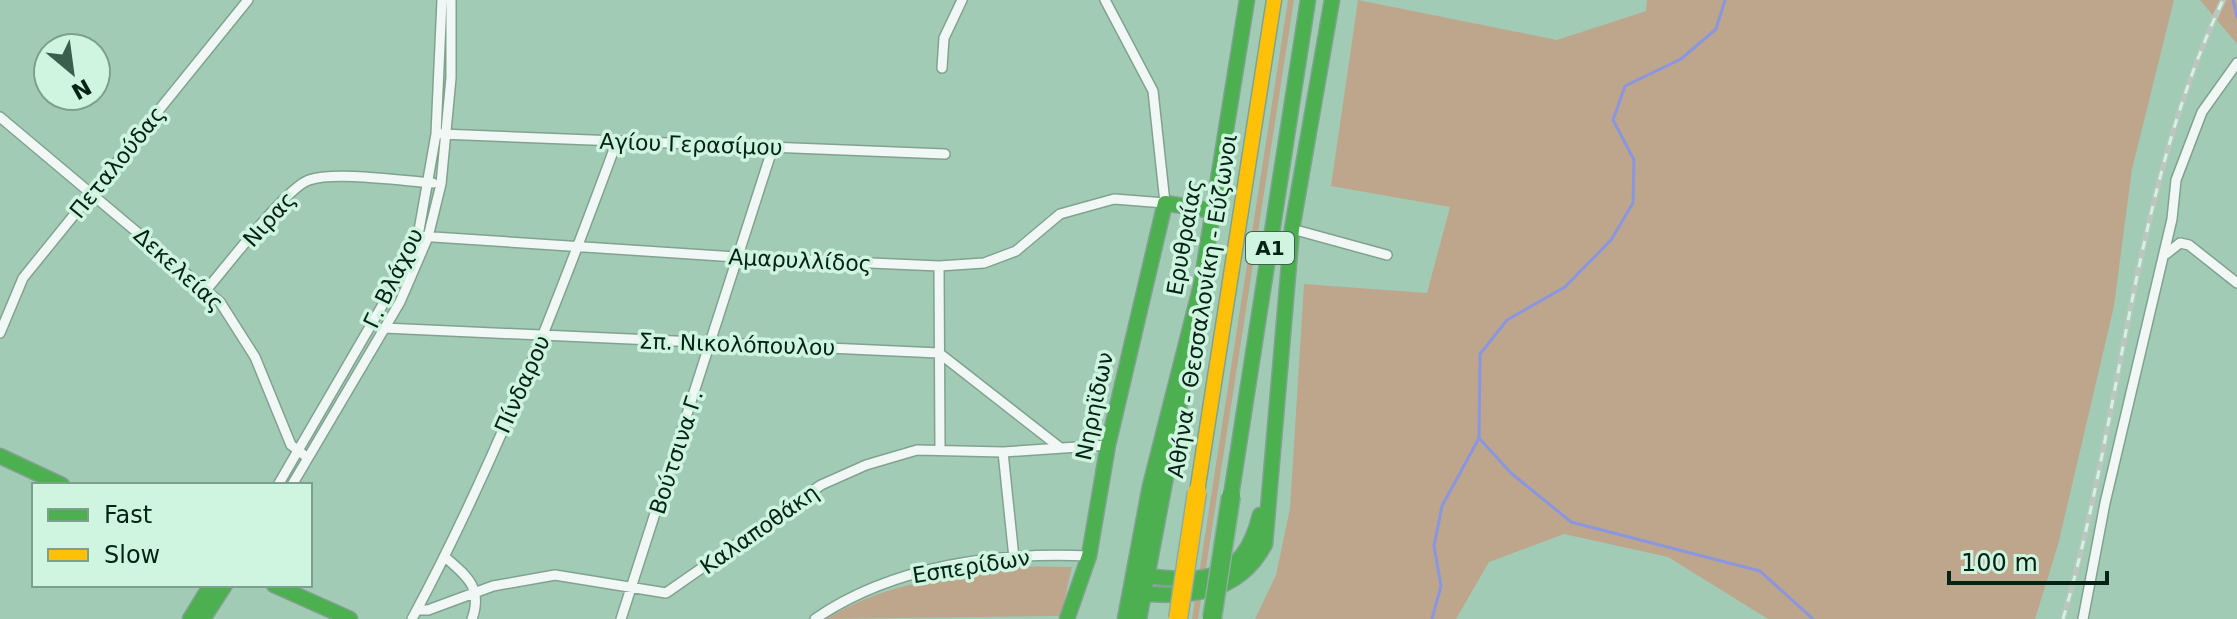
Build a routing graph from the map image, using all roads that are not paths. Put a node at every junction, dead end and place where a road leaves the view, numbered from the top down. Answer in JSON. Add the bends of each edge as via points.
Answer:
{"nodes":[{"id":1,"x":248,"y":0,"type":"edge"},
{"id":2,"x":442,"y":0,"type":"edge"},
{"id":3,"x":451,"y":0,"type":"edge"},
{"id":4,"x":962,"y":0,"type":"edge"},
{"id":5,"x":1105,"y":0,"type":"edge"},
{"id":6,"x":1247,"y":0,"type":"edge"},
{"id":7,"x":1274,"y":0,"type":"edge"},
{"id":8,"x":1308,"y":0,"type":"edge"},
{"id":9,"x":1332,"y":0,"type":"edge"},
{"id":10,"x":2237,"y":63,"type":"edge"},
{"id":11,"x":942,"y":68,"type":"dead end"},
{"id":12,"x":0,"y":117,"type":"edge"},
{"id":13,"x":441,"y":134,"type":"junction"},
{"id":14,"x":617,"y":141,"type":"junction"},
{"id":15,"x":773,"y":147,"type":"junction"},
{"id":16,"x":945,"y":154,"type":"dead end"},
{"id":17,"x":428,"y":183,"type":"junction"},
{"id":18,"x":441,"y":184,"type":"junction"},
{"id":19,"x":92,"y":192,"type":"junction"},
{"id":20,"x":1165,"y":203,"type":"junction"},
{"id":21,"x":1213,"y":211,"type":"junction"},
{"id":22,"x":1292,"y":229,"type":"junction"},
{"id":23,"x":423,"y":237,"type":"junction"},
{"id":24,"x":577,"y":248,"type":"junction"},
{"id":25,"x":1387,"y":255,"type":"dead end"},
{"id":26,"x":736,"y":257,"type":"junction"},
{"id":27,"x":2164,"y":257,"type":"junction"},
{"id":28,"x":939,"y":266,"type":"junction"},
{"id":29,"x":2237,"y":283,"type":"edge"},
{"id":30,"x":207,"y":289,"type":"junction"},
{"id":31,"x":384,"y":328,"type":"junction"},
{"id":32,"x":0,"y":333,"type":"edge"},
{"id":33,"x":544,"y":336,"type":"junction"},
{"id":34,"x":712,"y":344,"type":"junction"},
{"id":35,"x":939,"y":353,"type":"junction"},
{"id":36,"x":1108,"y":445,"type":"junction"},
{"id":37,"x":1058,"y":446,"type":"junction"},
{"id":38,"x":940,"y":448,"type":"junction"},
{"id":39,"x":299,"y":452,"type":"junction"},
{"id":40,"x":1003,"y":452,"type":"junction"},
{"id":41,"x":0,"y":456,"type":"edge"},
{"id":42,"x":309,"y":458,"type":"junction"},
{"id":43,"x":58,"y":483,"type":"edge"},
{"id":44,"x":279,"y":483,"type":"edge"},
{"id":45,"x":293,"y":483,"type":"edge"},
{"id":46,"x":1089,"y":556,"type":"junction"},
{"id":47,"x":445,"y":557,"type":"junction"},
{"id":48,"x":1014,"y":558,"type":"junction"},
{"id":49,"x":1138,"y":584,"type":"junction"},
{"id":50,"x":210,"y":587,"type":"edge"},
{"id":51,"x":224,"y":587,"type":"edge"},
{"id":52,"x":278,"y":587,"type":"edge"},
{"id":53,"x":632,"y":588,"type":"junction"},
{"id":54,"x":476,"y":592,"type":"junction"},
{"id":55,"x":414,"y":614,"type":"edge"},
{"id":56,"x":190,"y":619,"type":"edge"},
{"id":57,"x":203,"y":619,"type":"edge"},
{"id":58,"x":350,"y":619,"type":"edge"},
{"id":59,"x":472,"y":619,"type":"edge"},
{"id":60,"x":621,"y":619,"type":"edge"},
{"id":61,"x":815,"y":619,"type":"edge"},
{"id":62,"x":1067,"y":619,"type":"edge"},
{"id":63,"x":1125,"y":619,"type":"edge"},
{"id":64,"x":1139,"y":619,"type":"edge"},
{"id":65,"x":1178,"y":619,"type":"edge"},
{"id":66,"x":1212,"y":619,"type":"edge"},
{"id":67,"x":2083,"y":619,"type":"edge"}],
"edges":[{"from":1,"to":19,"type":"street","name":"Πεταλούδας"},
{"from":2,"to":13,"type":"street","name":"Γ. Βλάχου"},
{"from":3,"to":13,"type":"street","name":"Γ. Βλάχου","via":[[451,78]]},
{"from":4,"to":11,"type":"street","via":[[944,38]]},
{"from":5,"to":20,"type":"street","via":[[1153,91]]},
{"from":6,"to":21,"type":"main road","name":"Ερυθραίας"},
{"from":7,"to":65,"type":"main road","name":"Αθήνα - Θεσσαλονίκη - Εύζωνοι","number":"Α1","bridge":true},
{"from":8,"to":66,"type":"main road","number":"Α1","bridge":true},
{"from":9,"to":22,"type":"main road"},
{"from":10,"to":27,"type":"street","via":[[2202,112],[2176,180]]},
{"from":12,"to":19,"type":"street","name":"Δεκελείας"},
{"from":13,"to":14,"type":"street","name":"Αγίου Γερασίμου"},
{"from":13,"to":17,"type":"street","name":"Γ. Βλάχου"},
{"from":13,"to":18,"type":"street","name":"Γ. Βλάχου"},
{"from":14,"to":15,"type":"street","name":"Αγίου Γερασίμου"},
{"from":14,"to":24,"type":"street","name":"Πίνδαρου"},
{"from":15,"to":16,"type":"street","name":"Αγίου Γερασίμου"},
{"from":15,"to":26,"type":"street","name":"Βούτσινα Γ."},
{"from":17,"to":18,"type":"street","name":"Νιρας"},
{"from":17,"to":23,"type":"street","name":"Γ. Βλάχου"},
{"from":17,"to":30,"type":"street","name":"Νιρας","via":[[306,180]]},
{"from":18,"to":23,"type":"street","name":"Γ. Βλάχου"},
{"from":19,"to":30,"type":"street","name":"Δεκελείας"},
{"from":19,"to":32,"type":"street","name":"Πεταλούδας","via":[[23,278]]},
{"from":20,"to":21,"type":"main road"},
{"from":20,"to":28,"type":"street","name":"Αμαρυλλίδος","via":[[1114,199],[1060,214],[1016,251],[984,263]]},
{"from":20,"to":36,"type":"main road","name":"Νηρηϊδων"},
{"from":21,"to":49,"type":"main road","name":"Ερυθραίας","via":[[1176,440]]},
{"from":22,"to":25,"type":"street"},
{"from":22,"to":49,"type":"main road","via":[[1268,480],[1255,541],[1242,561],[1206,577]]},
{"from":23,"to":24,"type":"street","name":"Αμαρυλλίδος"},
{"from":23,"to":31,"type":"street","name":"Γ. Βλάχου"},
{"from":23,"to":39,"type":"street","name":"Γ. Βλάχου"},
{"from":24,"to":26,"type":"street","name":"Αμαρυλλίδος"},
{"from":24,"to":33,"type":"street","name":"Πίνδαρου"},
{"from":26,"to":28,"type":"street","name":"Αμαρυλλίδος"},
{"from":26,"to":34,"type":"street","name":"Βούτσινα Γ."},
{"from":27,"to":29,"type":"street","via":[[2180,243],[2189,245]]},
{"from":27,"to":67,"type":"street"},
{"from":28,"to":35,"type":"street"},
{"from":30,"to":39,"type":"street","name":"Δεκελείας","via":[[249,345]]},
{"from":31,"to":33,"type":"street","name":"Σπ. Νικολόπουλου"},
{"from":31,"to":42,"type":"street","name":"Γ. Βλάχου"},
{"from":33,"to":34,"type":"street","name":"Σπ. Νικολόπουλου"},
{"from":33,"to":47,"type":"street","name":"Πίνδαρου"},
{"from":34,"to":35,"type":"street","name":"Σπ. Νικολόπουλου"},
{"from":34,"to":53,"type":"street","name":"Βούτσινα Γ."},
{"from":35,"to":37,"type":"street"},
{"from":35,"to":38,"type":"street"},
{"from":36,"to":37,"type":"street","name":"Καλαποθάκη"},
{"from":36,"to":46,"type":"main road","name":"Νηρηϊδων"},
{"from":37,"to":40,"type":"street","name":"Καλαποθάκη"},
{"from":38,"to":40,"type":"street","name":"Καλαποθάκη"},
{"from":38,"to":53,"type":"street","name":"Καλαποθάκη","via":[[887,459],[821,485],[666,593]]},
{"from":39,"to":42,"type":"street","name":"Δεκελείας"},
{"from":39,"to":44,"type":"street","name":"Γ. Βλάχου"},
{"from":40,"to":48,"type":"street"},
{"from":41,"to":43,"type":"main road"},
{"from":42,"to":45,"type":"street","name":"Γ. Βλάχου"},
{"from":46,"to":48,"type":"street","name":"Εσπερίδων"},
{"from":46,"to":62,"type":"main road","name":"Νηρηϊδων"},
{"from":47,"to":54,"type":"street","via":[[469,577]]},
{"from":47,"to":55,"type":"street","name":"Πίνδαρου"},
{"from":48,"to":61,"type":"street","name":"Εσπερίδων","via":[[905,577]]},
{"from":49,"to":63,"type":"main road","name":"Ερυθραίας"},
{"from":49,"to":64,"type":"main road","name":"Ερυθραίας"},
{"from":50,"to":56,"type":"main road"},
{"from":51,"to":57,"type":"main road"},
{"from":52,"to":58,"type":"main road"},
{"from":53,"to":54,"type":"street","name":"Καλαποθάκη","via":[[555,575]]},
{"from":53,"to":60,"type":"street","name":"Βούτσινα Γ."},
{"from":54,"to":55,"type":"street","name":"Καλαποθάκη"},
{"from":54,"to":59,"type":"street"}]}
